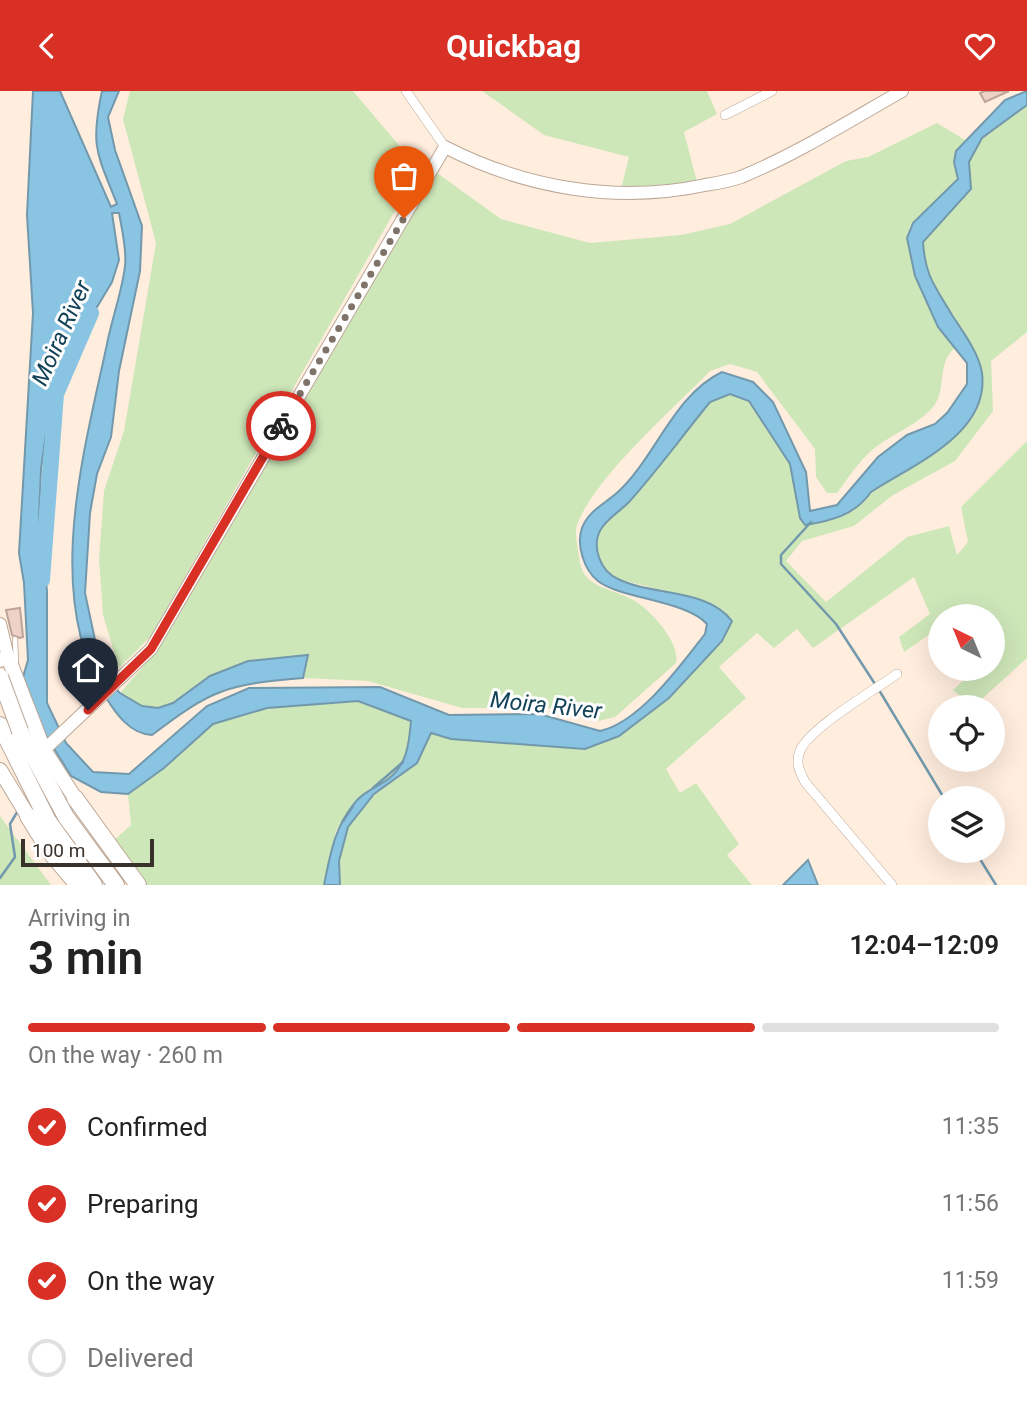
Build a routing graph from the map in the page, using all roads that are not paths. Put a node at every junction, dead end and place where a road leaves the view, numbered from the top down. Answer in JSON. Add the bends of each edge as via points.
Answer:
{"nodes":[{"id":1,"x":406,"y":91,"type":"edge"},
{"id":2,"x":772,"y":91,"type":"edge"},
{"id":3,"x":902,"y":91,"type":"edge"},
{"id":4,"x":725,"y":115,"type":"dead end"},
{"id":5,"x":445,"y":147,"type":"junction"},
{"id":6,"x":0,"y":624,"type":"edge"},
{"id":7,"x":15,"y":639,"type":"dead end"},
{"id":8,"x":5,"y":666,"type":"edge"},
{"id":9,"x":897,"y":674,"type":"dead end"},
{"id":10,"x":23,"y":699,"type":"junction"},
{"id":11,"x":0,"y":708,"type":"edge"},
{"id":12,"x":2,"y":730,"type":"edge"},
{"id":13,"x":48,"y":748,"type":"junction"},
{"id":14,"x":1,"y":775,"type":"edge"},
{"id":15,"x":75,"y":798,"type":"joint"},
{"id":16,"x":28,"y":817,"type":"joint"},
{"id":17,"x":78,"y":885,"type":"edge"},
{"id":18,"x":94,"y":885,"type":"edge"},
{"id":19,"x":116,"y":885,"type":"edge"},
{"id":20,"x":138,"y":885,"type":"edge"},
{"id":21,"x":892,"y":885,"type":"edge"}],
"edges":[{"from":1,"to":5,"type":"street"},
{"from":2,"to":4,"type":"street"},
{"from":3,"to":5,"type":"street","via":[[738,178],[672,192],[568,190],[494,169]]},
{"from":5,"to":13,"type":"street","via":[[151,649]]},
{"from":6,"to":8,"type":"street"},
{"from":7,"to":8,"type":"lane","via":[[16,661]]},
{"from":8,"to":10,"type":"main road"},
{"from":8,"to":19,"type":"highway","bridge":true,"via":[[20,731],[66,817]]},
{"from":9,"to":21,"type":"street","via":[[820,727],[800,749],[797,765],[805,782]]},
{"from":10,"to":11,"type":"main road"},
{"from":10,"to":13,"type":"main road"},
{"from":12,"to":18,"type":"highway","via":[[48,821]]},
{"from":13,"to":15,"type":"main road"},
{"from":14,"to":16,"type":"main road"},
{"from":15,"to":20,"type":"highway"},
{"from":16,"to":17,"type":"highway"}]}
